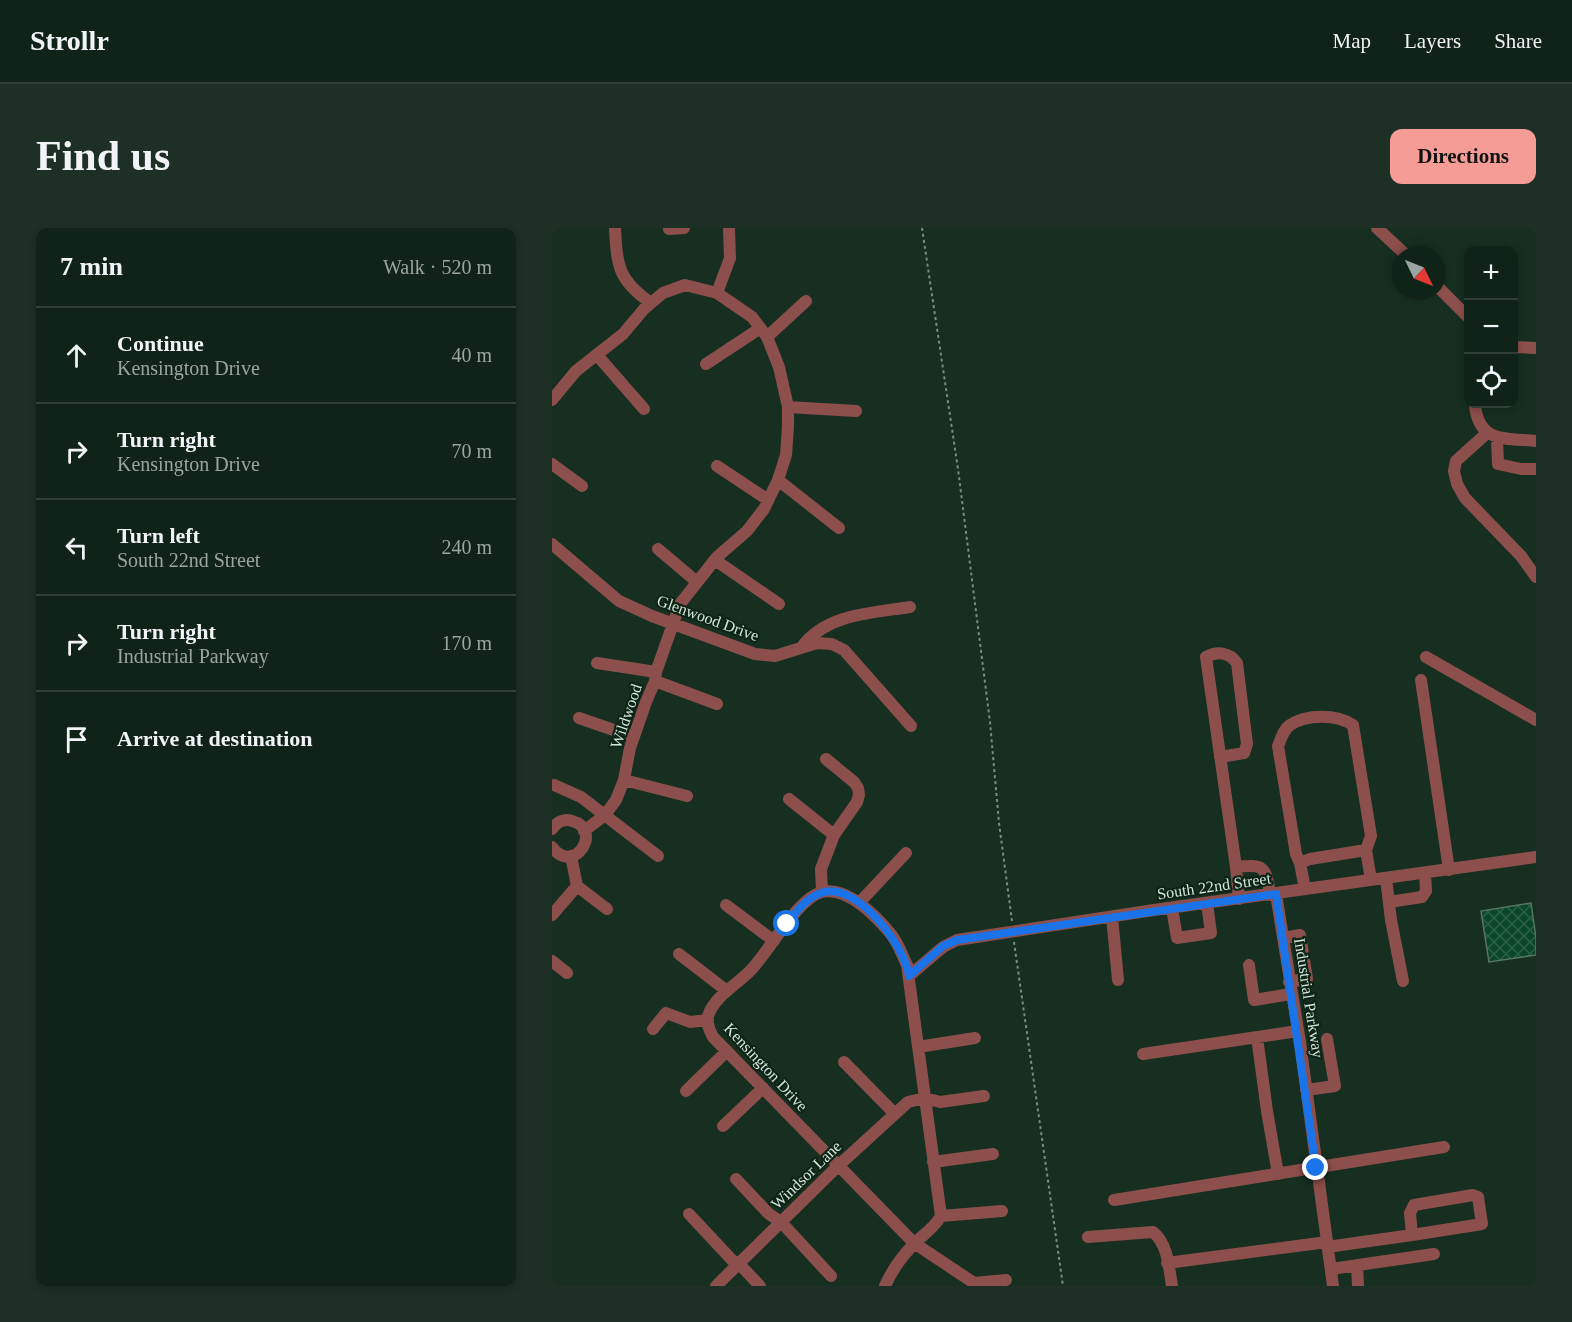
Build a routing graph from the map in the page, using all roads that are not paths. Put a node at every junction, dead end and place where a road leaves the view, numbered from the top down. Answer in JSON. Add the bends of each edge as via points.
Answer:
{"nodes":[{"id":1,"x":615,"y":228,"type":"edge"},
{"id":2,"x":684,"y":228,"type":"edge"},
{"id":3,"x":729,"y":228,"type":"edge"},
{"id":4,"x":1377,"y":228,"type":"edge"},
{"id":5,"x":669,"y":229,"type":"edge"},
{"id":6,"x":1396,"y":246,"type":"edge"},
{"id":7,"x":717,"y":293,"type":"junction"},
{"id":8,"x":1446,"y":295,"type":"edge"},
{"id":9,"x":806,"y":301,"type":"dead end"},
{"id":10,"x":651,"y":303,"type":"junction"},
{"id":11,"x":1464,"y":313,"type":"edge"},
{"id":12,"x":763,"y":333,"type":"junction"},
{"id":13,"x":1518,"y":347,"type":"edge"},
{"id":14,"x":1536,"y":348,"type":"edge"},
{"id":15,"x":597,"y":355,"type":"junction"},
{"id":16,"x":706,"y":364,"type":"dead end"},
{"id":17,"x":552,"y":400,"type":"edge"},
{"id":18,"x":788,"y":407,"type":"junction"},
{"id":19,"x":1475,"y":408,"type":"edge"},
{"id":20,"x":644,"y":409,"type":"dead end"},
{"id":21,"x":856,"y":411,"type":"dead end"},
{"id":22,"x":1492,"y":435,"type":"junction"},
{"id":23,"x":1536,"y":441,"type":"edge"},
{"id":24,"x":552,"y":464,"type":"edge"},
{"id":25,"x":717,"y":466,"type":"dead end"},
{"id":26,"x":1536,"y":469,"type":"edge"},
{"id":27,"x":778,"y":480,"type":"junction"},
{"id":28,"x":582,"y":486,"type":"dead end"},
{"id":29,"x":768,"y":500,"type":"junction"},
{"id":30,"x":839,"y":528,"type":"dead end"},
{"id":31,"x":552,"y":544,"type":"edge"},
{"id":32,"x":658,"y":549,"type":"dead end"},
{"id":33,"x":715,"y":560,"type":"junction"},
{"id":34,"x":1536,"y":577,"type":"edge"},
{"id":35,"x":697,"y":582,"type":"junction"},
{"id":36,"x":778,"y":604,"type":"dead end"},
{"id":37,"x":910,"y":607,"type":"dead end"},
{"id":38,"x":673,"y":625,"type":"junction"},
{"id":39,"x":801,"y":648,"type":"junction"},
{"id":40,"x":1426,"y":657,"type":"dead end"},
{"id":41,"x":597,"y":663,"type":"dead end"},
{"id":42,"x":656,"y":676,"type":"junction"},
{"id":43,"x":1421,"y":680,"type":"dead end"},
{"id":44,"x":717,"y":704,"type":"dead end"},
{"id":45,"x":579,"y":718,"type":"dead end"},
{"id":46,"x":1536,"y":720,"type":"edge"},
{"id":47,"x":910,"y":726,"type":"dead end"},
{"id":48,"x":634,"y":736,"type":"junction"},
{"id":49,"x":1220,"y":757,"type":"junction"},
{"id":50,"x":826,"y":759,"type":"dead end"},
{"id":51,"x":624,"y":780,"type":"junction"},
{"id":52,"x":555,"y":785,"type":"dead end"},
{"id":53,"x":687,"y":796,"type":"dead end"},
{"id":54,"x":789,"y":799,"type":"dead end"},
{"id":55,"x":605,"y":815,"type":"junction"},
{"id":56,"x":552,"y":829,"type":"edge"},
{"id":57,"x":584,"y":831,"type":"junction"},
{"id":58,"x":834,"y":835,"type":"junction"},
{"id":59,"x":552,"y":847,"type":"edge"},
{"id":60,"x":1366,"y":850,"type":"junction"},
{"id":61,"x":906,"y":854,"type":"dead end"},
{"id":62,"x":571,"y":856,"type":"junction"},
{"id":63,"x":658,"y":856,"type":"dead end"},
{"id":64,"x":1536,"y":857,"type":"edge"},
{"id":65,"x":1300,"y":863,"type":"junction"},
{"id":66,"x":1236,"y":867,"type":"junction"},
{"id":67,"x":1449,"y":870,"type":"junction"},
{"id":68,"x":1425,"y":873,"type":"junction"},
{"id":69,"x":1386,"y":878,"type":"junction"},
{"id":70,"x":1371,"y":880,"type":"junction"},
{"id":71,"x":578,"y":886,"type":"junction"},
{"id":72,"x":1305,"y":889,"type":"junction"},
{"id":73,"x":822,"y":892,"type":"junction"},
{"id":74,"x":1273,"y":894,"type":"junction"},
{"id":75,"x":1239,"y":899,"type":"junction"},
{"id":76,"x":1389,"y":902,"type":"junction"},
{"id":77,"x":859,"y":903,"type":"junction"},
{"id":78,"x":1207,"y":903,"type":"junction"},
{"id":79,"x":726,"y":905,"type":"dead end"},
{"id":80,"x":1172,"y":908,"type":"junction"},
{"id":81,"x":607,"y":909,"type":"dead end"},
{"id":82,"x":552,"y":915,"type":"edge"},
{"id":83,"x":1112,"y":917,"type":"junction"},
{"id":84,"x":774,"y":941,"type":"junction"},
{"id":85,"x":679,"y":954,"type":"dead end"},
{"id":86,"x":552,"y":961,"type":"edge"},
{"id":87,"x":1249,"y":965,"type":"dead end"},
{"id":88,"x":567,"y":973,"type":"dead end"},
{"id":89,"x":909,"y":976,"type":"junction"},
{"id":90,"x":1118,"y":980,"type":"dead end"},
{"id":91,"x":1403,"y":981,"type":"dead end"},
{"id":92,"x":1290,"y":988,"type":"junction"},
{"id":93,"x":727,"y":991,"type":"junction"},
{"id":94,"x":708,"y":1020,"type":"junction"},
{"id":95,"x":652,"y":1029,"type":"dead end"},
{"id":96,"x":1298,"y":1031,"type":"junction"},
{"id":97,"x":1257,"y":1037,"type":"junction"},
{"id":98,"x":975,"y":1038,"type":"dead end"},
{"id":99,"x":1327,"y":1039,"type":"dead end"},
{"id":100,"x":918,"y":1047,"type":"junction"},
{"id":101,"x":727,"y":1051,"type":"junction"},
{"id":102,"x":1143,"y":1054,"type":"dead end"},
{"id":103,"x":844,"y":1062,"type":"dead end"},
{"id":104,"x":763,"y":1088,"type":"junction"},
{"id":105,"x":1306,"y":1090,"type":"junction"},
{"id":106,"x":686,"y":1091,"type":"dead end"},
{"id":107,"x":984,"y":1096,"type":"dead end"},
{"id":108,"x":925,"y":1098,"type":"junction"},
{"id":109,"x":895,"y":1114,"type":"junction"},
{"id":110,"x":723,"y":1126,"type":"dead end"},
{"id":111,"x":1444,"y":1147,"type":"dead end"},
{"id":112,"x":993,"y":1154,"type":"dead end"},
{"id":113,"x":933,"y":1162,"type":"junction"},
{"id":114,"x":838,"y":1166,"type":"junction"},
{"id":115,"x":1316,"y":1168,"type":"junction"},
{"id":116,"x":1278,"y":1174,"type":"junction"},
{"id":117,"x":736,"y":1179,"type":"dead end"},
{"id":118,"x":1114,"y":1200,"type":"dead end"},
{"id":119,"x":1002,"y":1211,"type":"dead end"},
{"id":120,"x":689,"y":1214,"type":"dead end"},
{"id":121,"x":941,"y":1216,"type":"junction"},
{"id":122,"x":781,"y":1222,"type":"junction"},
{"id":123,"x":1412,"y":1235,"type":"junction"},
{"id":124,"x":1088,"y":1237,"type":"dead end"},
{"id":125,"x":914,"y":1243,"type":"junction"},
{"id":126,"x":1327,"y":1245,"type":"junction"},
{"id":127,"x":1434,"y":1254,"type":"dead end"},
{"id":128,"x":1167,"y":1263,"type":"junction"},
{"id":129,"x":738,"y":1264,"type":"junction"},
{"id":130,"x":1357,"y":1265,"type":"junction"},
{"id":131,"x":1331,"y":1269,"type":"junction"},
{"id":132,"x":831,"y":1276,"type":"dead end"},
{"id":133,"x":1006,"y":1280,"type":"dead end"},
{"id":134,"x":716,"y":1286,"type":"edge"},
{"id":135,"x":760,"y":1286,"type":"edge"},
{"id":136,"x":885,"y":1286,"type":"edge"},
{"id":137,"x":1172,"y":1286,"type":"edge"},
{"id":138,"x":1334,"y":1286,"type":"edge"},
{"id":139,"x":1358,"y":1286,"type":"edge"}],
"edges":[{"from":1,"to":10,"type":"street","via":[[622,275]]},
{"from":2,"to":5,"type":"street"},
{"from":3,"to":7,"type":"street","via":[[730,258]]},
{"from":4,"to":6,"type":"street"},
{"from":7,"to":10,"type":"street","via":[[685,285],[663,293]]},
{"from":7,"to":12,"type":"street","via":[[752,317]]},
{"from":8,"to":11,"type":"street"},
{"from":9,"to":12,"type":"street"},
{"from":10,"to":15,"type":"street"},
{"from":12,"to":16,"type":"street"},
{"from":12,"to":18,"type":"street","name":"Wildwood","via":[[779,367]]},
{"from":13,"to":14,"type":"street"},
{"from":15,"to":17,"type":"street","via":[[576,371]]},
{"from":15,"to":20,"type":"street"},
{"from":18,"to":21,"type":"street"},
{"from":18,"to":27,"type":"street","name":"Wildwood","via":[[786,455]]},
{"from":19,"to":22,"type":"street","via":[[1479,424]]},
{"from":22,"to":23,"type":"street"},
{"from":22,"to":26,"type":"street","via":[[1498,464]]},
{"from":22,"to":34,"type":"street","via":[[1456,461],[1457,484]]},
{"from":24,"to":28,"type":"street"},
{"from":25,"to":29,"type":"street"},
{"from":27,"to":29,"type":"street","name":"Wildwood"},
{"from":27,"to":30,"type":"street"},
{"from":29,"to":33,"type":"street","name":"Wildwood","via":[[747,531]]},
{"from":31,"to":38,"type":"street","name":"Glenwood Drive","via":[[619,601]]},
{"from":32,"to":35,"type":"street"},
{"from":33,"to":35,"type":"street","name":"Wildwood"},
{"from":33,"to":36,"type":"street"},
{"from":35,"to":38,"type":"street","name":"Wildwood","via":[[680,604]]},
{"from":37,"to":39,"type":"street","via":[[841,619],[809,636]]},
{"from":38,"to":39,"type":"street","name":"Glenwood Drive","via":[[755,654],[775,656]]},
{"from":38,"to":42,"type":"street","name":"Wildwood"},
{"from":39,"to":47,"type":"street","name":"Glenwood Drive","via":[[817,643],[844,650]]},
{"from":40,"to":46,"type":"street"},
{"from":41,"to":42,"type":"street"},
{"from":42,"to":44,"type":"street"},
{"from":42,"to":48,"type":"street","name":"Wildwood"},
{"from":43,"to":67,"type":"street"},
{"from":45,"to":48,"type":"street"},
{"from":48,"to":51,"type":"street","name":"Wildwood"},
{"from":49,"to":49,"type":"street","via":[[1206,657],[1225,653],[1237,663],[1247,744],[1244,753]]},
{"from":49,"to":66,"type":"street"},
{"from":50,"to":58,"type":"street","via":[[854,782],[859,795]]},
{"from":51,"to":53,"type":"street"},
{"from":51,"to":55,"type":"street","name":"Wildwood"},
{"from":52,"to":55,"type":"street","via":[[578,795]]},
{"from":54,"to":58,"type":"street"},
{"from":55,"to":57,"type":"street"},
{"from":55,"to":63,"type":"street"},
{"from":56,"to":57,"type":"street","via":[[565,820],[577,822]]},
{"from":57,"to":62,"type":"street","via":[[584,847]]},
{"from":58,"to":73,"type":"street","via":[[821,869]]},
{"from":59,"to":62,"type":"street","via":[[560,855]]},
{"from":60,"to":65,"type":"street"},
{"from":60,"to":65,"type":"street","via":[[1371,836],[1353,725],[1330,717],[1303,720],[1284,730],[1278,746]]},
{"from":60,"to":70,"type":"street"},
{"from":61,"to":77,"type":"street"},
{"from":62,"to":71,"type":"street"},
{"from":64,"to":67,"type":"street","name":"South 22nd Street"},
{"from":65,"to":72,"type":"street"},
{"from":66,"to":74,"type":"street","name":"Industrial Parkway","via":[[1255,865],[1262,869]]},
{"from":66,"to":75,"type":"street"},
{"from":67,"to":68,"type":"street","name":"South 22nd Street"},
{"from":68,"to":69,"type":"street","name":"South 22nd Street"},
{"from":68,"to":76,"type":"street","via":[[1426,891],[1422,897]]},
{"from":69,"to":70,"type":"street","name":"South 22nd Street"},
{"from":69,"to":76,"type":"street"},
{"from":70,"to":72,"type":"street","name":"South 22nd Street"},
{"from":71,"to":81,"type":"street"},
{"from":71,"to":82,"type":"street"},
{"from":72,"to":74,"type":"street","name":"South 22nd Street"},
{"from":73,"to":77,"type":"street","via":[[844,893]]},
{"from":73,"to":84,"type":"street","name":"Kensington Drive","via":[[804,903]]},
{"from":74,"to":75,"type":"street","name":"South 22nd Street"},
{"from":74,"to":92,"type":"street","name":"Industrial Parkway"},
{"from":75,"to":78,"type":"street","name":"South 22nd Street"},
{"from":76,"to":91,"type":"street"},
{"from":77,"to":89,"type":"street","via":[[891,934]]},
{"from":78,"to":80,"type":"street","name":"South 22nd Street"},
{"from":78,"to":80,"type":"street","via":[[1211,933],[1177,938]]},
{"from":79,"to":84,"type":"street"},
{"from":80,"to":83,"type":"street","name":"South 22nd Street"},
{"from":83,"to":89,"type":"street","name":"South 22nd Street","via":[[957,940],[943,946]]},
{"from":83,"to":90,"type":"street"},
{"from":84,"to":93,"type":"street","name":"Kensington Drive","via":[[750,972]]},
{"from":85,"to":93,"type":"street"},
{"from":86,"to":88,"type":"street"},
{"from":87,"to":92,"type":"street","via":[[1254,1000]]},
{"from":89,"to":100,"type":"street"},
{"from":92,"to":96,"type":"street","name":"Industrial Parkway"},
{"from":93,"to":94,"type":"street","name":"Kensington Drive"},
{"from":94,"to":95,"type":"street","via":[[690,1022],[666,1013]]},
{"from":94,"to":101,"type":"street","name":"Kensington Drive","via":[[713,1037]]},
{"from":96,"to":97,"type":"street"},
{"from":96,"to":105,"type":"street","name":"Industrial Parkway"},
{"from":97,"to":102,"type":"street"},
{"from":97,"to":116,"type":"street"},
{"from":98,"to":100,"type":"street"},
{"from":99,"to":105,"type":"street","via":[[1335,1086]]},
{"from":100,"to":108,"type":"street"},
{"from":101,"to":104,"type":"street","name":"Kensington Drive"},
{"from":101,"to":106,"type":"street"},
{"from":103,"to":109,"type":"street"},
{"from":104,"to":110,"type":"street"},
{"from":104,"to":114,"type":"street","name":"Kensington Drive"},
{"from":105,"to":115,"type":"street","name":"Industrial Parkway"},
{"from":107,"to":108,"type":"street","via":[[940,1102]]},
{"from":108,"to":109,"type":"street","name":"Windsor Lane","via":[[908,1102]]},
{"from":108,"to":113,"type":"street"},
{"from":109,"to":114,"type":"street","name":"Windsor Lane"},
{"from":111,"to":115,"type":"street"},
{"from":112,"to":113,"type":"street"},
{"from":113,"to":121,"type":"street"},
{"from":114,"to":122,"type":"street","name":"Windsor Lane"},
{"from":114,"to":125,"type":"street","name":"Kensington Drive"},
{"from":115,"to":116,"type":"street"},
{"from":115,"to":126,"type":"street","name":"Industrial Parkway"},
{"from":116,"to":118,"type":"street"},
{"from":117,"to":122,"type":"street"},
{"from":119,"to":121,"type":"street"},
{"from":120,"to":129,"type":"street"},
{"from":121,"to":125,"type":"street"},
{"from":122,"to":129,"type":"street","name":"Windsor Lane"},
{"from":122,"to":132,"type":"street"},
{"from":123,"to":123,"type":"street","via":[[1482,1224],[1478,1197],[1414,1205],[1410,1213]]},
{"from":123,"to":126,"type":"street"},
{"from":124,"to":128,"type":"street","via":[[1153,1232],[1161,1241]]},
{"from":125,"to":133,"type":"street","name":"Kensington Drive","via":[[974,1283]]},
{"from":125,"to":136,"type":"street"},
{"from":126,"to":128,"type":"street"},
{"from":126,"to":131,"type":"street","name":"Industrial Parkway"},
{"from":127,"to":130,"type":"street"},
{"from":128,"to":137,"type":"street"},
{"from":129,"to":134,"type":"street","name":"Windsor Lane"},
{"from":129,"to":135,"type":"street"},
{"from":130,"to":131,"type":"street"},
{"from":130,"to":139,"type":"street"},
{"from":131,"to":138,"type":"street","name":"Industrial Parkway"}]}
